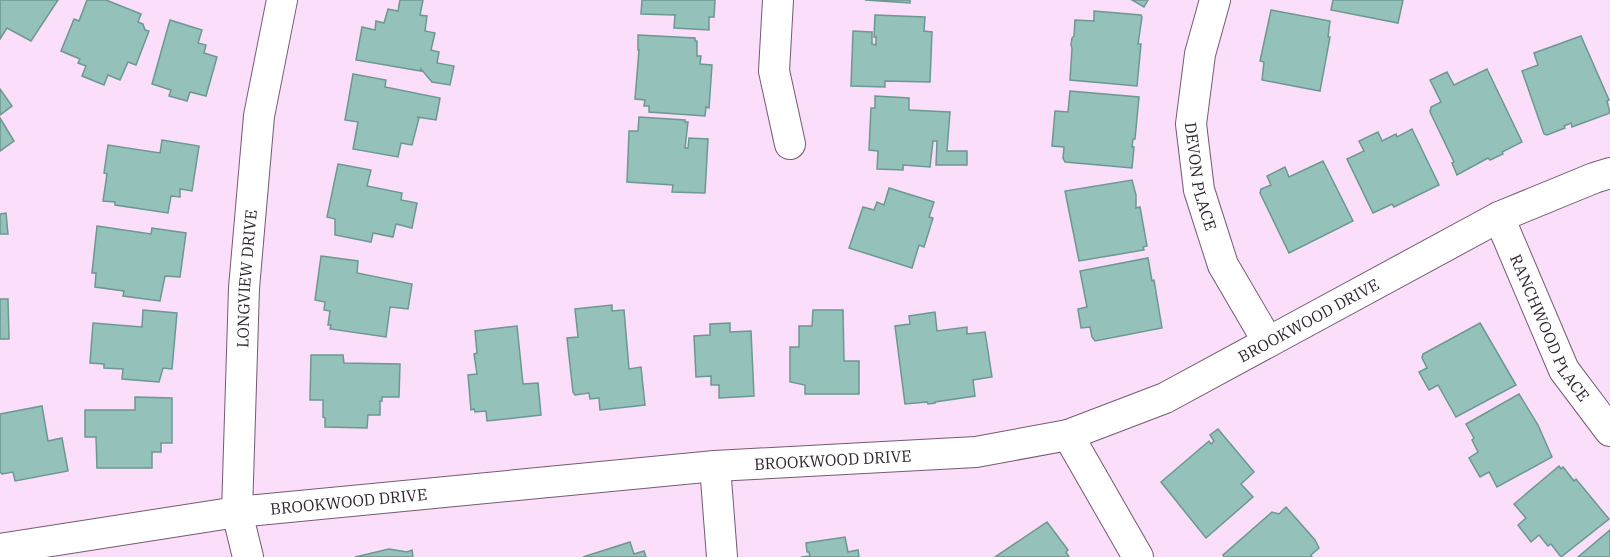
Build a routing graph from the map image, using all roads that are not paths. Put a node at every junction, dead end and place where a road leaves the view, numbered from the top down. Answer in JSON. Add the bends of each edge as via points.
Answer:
{"nodes":[{"id":1,"x":282,"y":0,"type":"edge"},
{"id":2,"x":778,"y":0,"type":"edge"},
{"id":3,"x":1215,"y":0,"type":"edge"},
{"id":4,"x":790,"y":144,"type":"dead end"},
{"id":5,"x":1610,"y":173,"type":"edge"},
{"id":6,"x":1499,"y":217,"type":"junction"},
{"id":7,"x":1268,"y":342,"type":"junction"},
{"id":8,"x":1610,"y":430,"type":"edge"},
{"id":9,"x":1068,"y":435,"type":"junction"},
{"id":10,"x":715,"y":466,"type":"junction"},
{"id":11,"x":237,"y":512,"type":"junction"},
{"id":12,"x":0,"y":549,"type":"edge"},
{"id":13,"x":248,"y":557,"type":"edge"},
{"id":14,"x":722,"y":557,"type":"edge"},
{"id":15,"x":1138,"y":557,"type":"edge"}],
"edges":[{"from":1,"to":11,"type":"street","name":"LONGVIEW DRIVE","via":[[259,116],[244,288]]},
{"from":2,"to":4,"type":"street","via":[[774,72]]},
{"from":3,"to":7,"type":"street","name":"DEVON PLACE","via":[[1200,54],[1191,124],[1199,190],[1223,265]]},
{"from":5,"to":6,"type":"street","name":"BROOKWOOD DRIVE"},
{"from":6,"to":7,"type":"street","name":"BROOKWOOD DRIVE"},
{"from":6,"to":8,"type":"street","name":"RANCHWOOD PLACE","via":[[1564,370]]},
{"from":7,"to":9,"type":"street","name":"BROOKWOOD DRIVE","via":[[1165,398]]},
{"from":9,"to":10,"type":"street","name":"BROOKWOOD DRIVE","via":[[976,452]]},
{"from":9,"to":15,"type":"street"},
{"from":10,"to":11,"type":"street","name":"BROOKWOOD DRIVE"},
{"from":10,"to":14,"type":"street"},
{"from":11,"to":12,"type":"street","name":"BROOKWOOD DRIVE"},
{"from":11,"to":13,"type":"street","name":"LONGVIEW DRIVE"}]}
